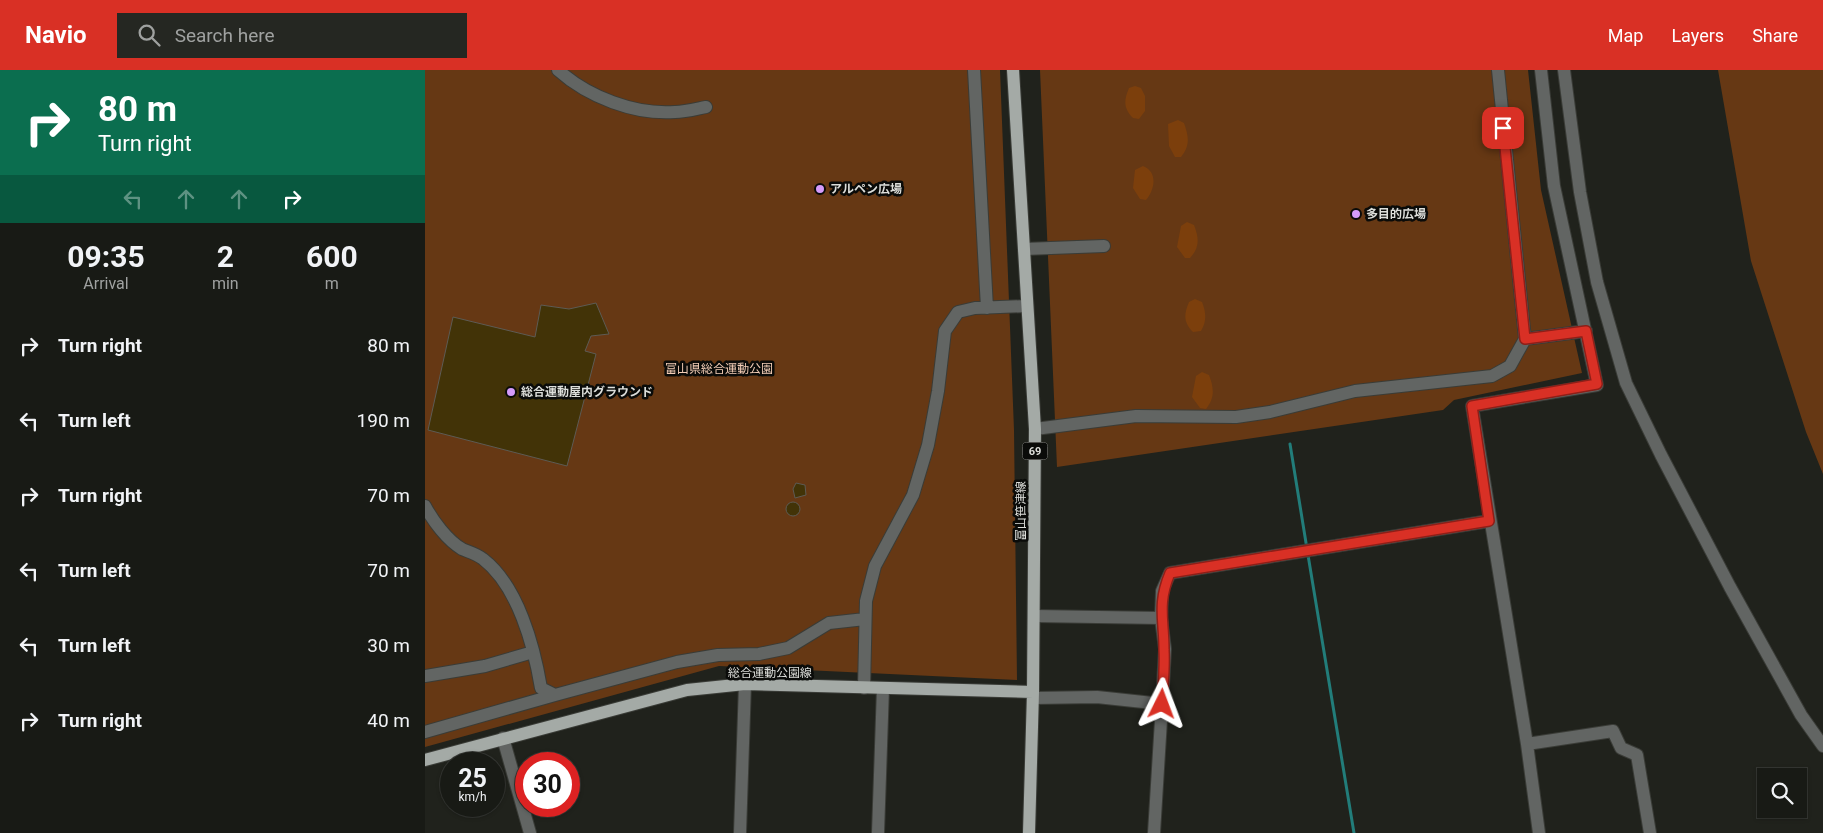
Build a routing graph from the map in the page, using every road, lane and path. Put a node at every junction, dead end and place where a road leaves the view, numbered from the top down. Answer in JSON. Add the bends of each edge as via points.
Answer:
{"nodes":[{"id":1,"x":558,"y":70,"type":"edge"},
{"id":2,"x":974,"y":70,"type":"edge"},
{"id":3,"x":1013,"y":70,"type":"edge"},
{"id":4,"x":1498,"y":70,"type":"edge"},
{"id":5,"x":1541,"y":70,"type":"edge"},
{"id":6,"x":1564,"y":70,"type":"edge"},
{"id":7,"x":705,"y":107,"type":"dead end"},
{"id":8,"x":1104,"y":246,"type":"dead end"},
{"id":9,"x":1024,"y":249,"type":"junction"},
{"id":10,"x":1027,"y":306,"type":"junction"},
{"id":11,"x":987,"y":308,"type":"junction"},
{"id":12,"x":1586,"y":331,"type":"junction"},
{"id":13,"x":1525,"y":339,"type":"junction"},
{"id":14,"x":1035,"y":429,"type":"junction"},
{"id":15,"x":425,"y":506,"type":"edge"},
{"id":16,"x":1489,"y":521,"type":"junction"},
{"id":17,"x":1034,"y":616,"type":"junction"},
{"id":18,"x":1161,"y":618,"type":"junction"},
{"id":19,"x":865,"y":619,"type":"junction"},
{"id":20,"x":533,"y":652,"type":"junction"},
{"id":21,"x":425,"y":676,"type":"edge"},
{"id":22,"x":745,"y":684,"type":"junction"},
{"id":23,"x":864,"y":688,"type":"junction"},
{"id":24,"x":883,"y":688,"type":"junction"},
{"id":25,"x":1033,"y":695,"type":"junction"},
{"id":26,"x":555,"y":696,"type":"junction"},
{"id":27,"x":1162,"y":704,"type":"junction"},
{"id":28,"x":425,"y":732,"type":"edge"},
{"id":29,"x":503,"y":738,"type":"junction"},
{"id":30,"x":1527,"y":744,"type":"junction"},
{"id":31,"x":1823,"y":746,"type":"edge"},
{"id":32,"x":425,"y":760,"type":"edge"},
{"id":33,"x":530,"y":833,"type":"edge"},
{"id":34,"x":740,"y":833,"type":"edge"},
{"id":35,"x":878,"y":833,"type":"edge"},
{"id":36,"x":1029,"y":833,"type":"edge"},
{"id":37,"x":1154,"y":833,"type":"edge"},
{"id":38,"x":1539,"y":833,"type":"edge"},
{"id":39,"x":1650,"y":833,"type":"edge"}],
"edges":[{"from":1,"to":7,"type":"street","via":[[589,91],[642,111],[675,112]]},
{"from":2,"to":11,"type":"street"},
{"from":3,"to":9,"type":"main road","name":"富山笹津線","number":"69"},
{"from":4,"to":13,"type":"street"},
{"from":5,"to":12,"type":"street","via":[[1554,186]]},
{"from":6,"to":31,"type":"street","via":[[1580,192],[1597,282],[1626,383],[1730,587],[1801,715]]},
{"from":8,"to":9,"type":"street"},
{"from":9,"to":10,"type":"main road","name":"富山笹津線","number":"69"},
{"from":10,"to":11,"type":"street"},
{"from":10,"to":14,"type":"main road","name":"富山笹津線","number":"69"},
{"from":11,"to":19,"type":"street","via":[[958,312],[945,331],[928,445],[913,495],[875,566]]},
{"from":12,"to":13,"type":"street"},
{"from":12,"to":16,"type":"street","via":[[1597,384],[1472,406]]},
{"from":13,"to":14,"type":"street","via":[[1510,366],[1491,376],[1355,391],[1270,412],[1235,417],[1136,416]]},
{"from":14,"to":17,"type":"main road","name":"富山笹津線","number":"69"},
{"from":15,"to":20,"type":"street","via":[[432,520],[461,548],[482,558],[503,579],[517,602]]},
{"from":16,"to":18,"type":"street","via":[[1170,573],[1163,591]]},
{"from":16,"to":30,"type":"street"},
{"from":17,"to":18,"type":"street"},
{"from":17,"to":25,"type":"main road","name":"富山笹津線","number":"69"},
{"from":18,"to":27,"type":"street","via":[[1165,649]]},
{"from":19,"to":23,"type":"street"},
{"from":19,"to":26,"type":"street","via":[[829,623],[788,648],[677,662]]},
{"from":20,"to":21,"type":"street","via":[[485,666]]},
{"from":20,"to":26,"type":"street","via":[[541,688]]},
{"from":22,"to":23,"type":"main road","name":"総合運動公園線"},
{"from":22,"to":29,"type":"main road","name":"総合運動公園線","via":[[687,690]]},
{"from":22,"to":34,"type":"street"},
{"from":23,"to":24,"type":"main road","name":"総合運動公園線"},
{"from":24,"to":25,"type":"main road","name":"総合運動公園線"},
{"from":24,"to":35,"type":"street"},
{"from":25,"to":27,"type":"street"},
{"from":25,"to":36,"type":"main road","name":"富山笹津線","number":"69"},
{"from":26,"to":28,"type":"street"},
{"from":27,"to":37,"type":"street"},
{"from":29,"to":32,"type":"main road","name":"総合運動公園線"},
{"from":29,"to":33,"type":"street"},
{"from":30,"to":38,"type":"street"},
{"from":30,"to":39,"type":"street","via":[[1613,731],[1621,748],[1637,754]]}]}
